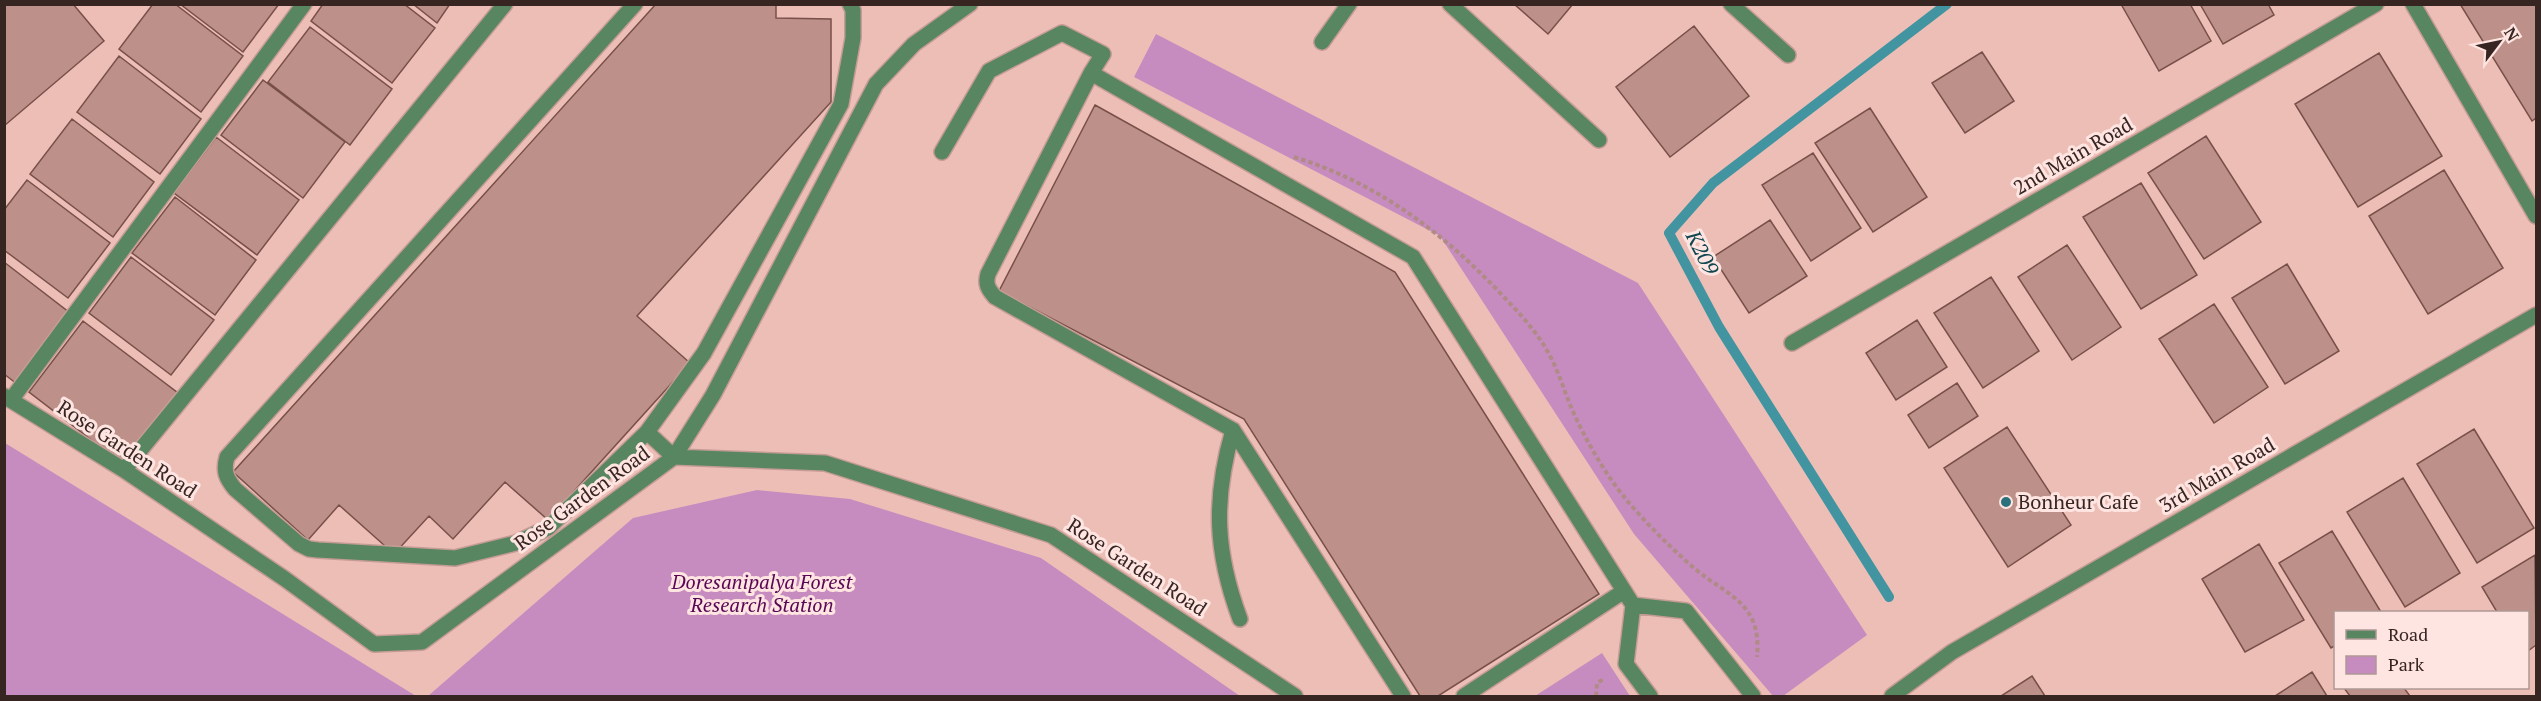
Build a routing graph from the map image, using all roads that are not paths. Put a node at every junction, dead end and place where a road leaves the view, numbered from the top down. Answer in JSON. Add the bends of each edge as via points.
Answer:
{"nodes":[{"id":1,"x":304,"y":4,"type":"edge"},
{"id":2,"x":505,"y":4,"type":"edge"},
{"id":3,"x":635,"y":4,"type":"edge"},
{"id":4,"x":850,"y":4,"type":"edge"},
{"id":5,"x":970,"y":4,"type":"edge"},
{"id":6,"x":1349,"y":4,"type":"edge"},
{"id":7,"x":1450,"y":4,"type":"edge"},
{"id":8,"x":1731,"y":4,"type":"edge"},
{"id":9,"x":2376,"y":4,"type":"edge"},
{"id":10,"x":2414,"y":4,"type":"edge"},
{"id":11,"x":1322,"y":42,"type":"dead end"},
{"id":12,"x":1788,"y":55,"type":"dead end"},
{"id":13,"x":1091,"y":73,"type":"junction"},
{"id":14,"x":1599,"y":140,"type":"dead end"},
{"id":15,"x":942,"y":152,"type":"dead end"},
{"id":16,"x":2536,"y":216,"type":"edge"},
{"id":17,"x":2536,"y":315,"type":"edge"},
{"id":18,"x":1792,"y":343,"type":"dead end"},
{"id":19,"x":8,"y":398,"type":"edge"},
{"id":20,"x":1233,"y":430,"type":"junction"},
{"id":21,"x":647,"y":432,"type":"junction"},
{"id":22,"x":674,"y":457,"type":"junction"},
{"id":23,"x":124,"y":470,"type":"junction"},
{"id":24,"x":1624,"y":591,"type":"junction"},
{"id":25,"x":1633,"y":605,"type":"junction"},
{"id":26,"x":1240,"y":619,"type":"dead end"},
{"id":27,"x":1295,"y":696,"type":"edge"},
{"id":28,"x":1403,"y":696,"type":"edge"},
{"id":29,"x":1464,"y":696,"type":"edge"},
{"id":30,"x":1650,"y":696,"type":"edge"},
{"id":31,"x":1753,"y":696,"type":"edge"},
{"id":32,"x":1892,"y":696,"type":"edge"}],
"edges":[{"from":1,"to":19,"type":"street"},
{"from":2,"to":23,"type":"street"},
{"from":3,"to":21,"type":"street","via":[[227,457],[224,466],[226,479],[235,489],[309,549],[455,558],[516,543],[548,528]]},
{"from":4,"to":21,"type":"street","via":[[853,38],[840,104],[704,353]]},
{"from":5,"to":22,"type":"street","via":[[914,44],[876,84],[713,395]]},
{"from":6,"to":11,"type":"street"},
{"from":7,"to":14,"type":"street"},
{"from":8,"to":12,"type":"street"},
{"from":9,"to":18,"type":"street","name":"2nd Main Road"},
{"from":10,"to":16,"type":"street"},
{"from":13,"to":15,"type":"street","via":[[1102,54],[1062,33],[988,71]]},
{"from":13,"to":20,"type":"street","via":[[988,274],[988,289],[995,297]]},
{"from":13,"to":24,"type":"street","via":[[1413,257]]},
{"from":17,"to":32,"type":"street","name":"3rd Main Road","via":[[1952,652]]},
{"from":19,"to":23,"type":"street","name":"Rose Garden Road"},
{"from":20,"to":26,"type":"street","via":[[1224,460],[1218,524],[1221,556]]},
{"from":20,"to":28,"type":"street"},
{"from":21,"to":22,"type":"street"},
{"from":22,"to":23,"type":"street","name":"Rose Garden Road","via":[[422,642],[374,644]]},
{"from":22,"to":27,"type":"street","name":"Rose Garden Road","via":[[825,463],[1051,535]]},
{"from":24,"to":25,"type":"street"},
{"from":24,"to":29,"type":"street"},
{"from":25,"to":30,"type":"street","via":[[1626,664]]},
{"from":25,"to":31,"type":"street","via":[[1686,611]]}]}
